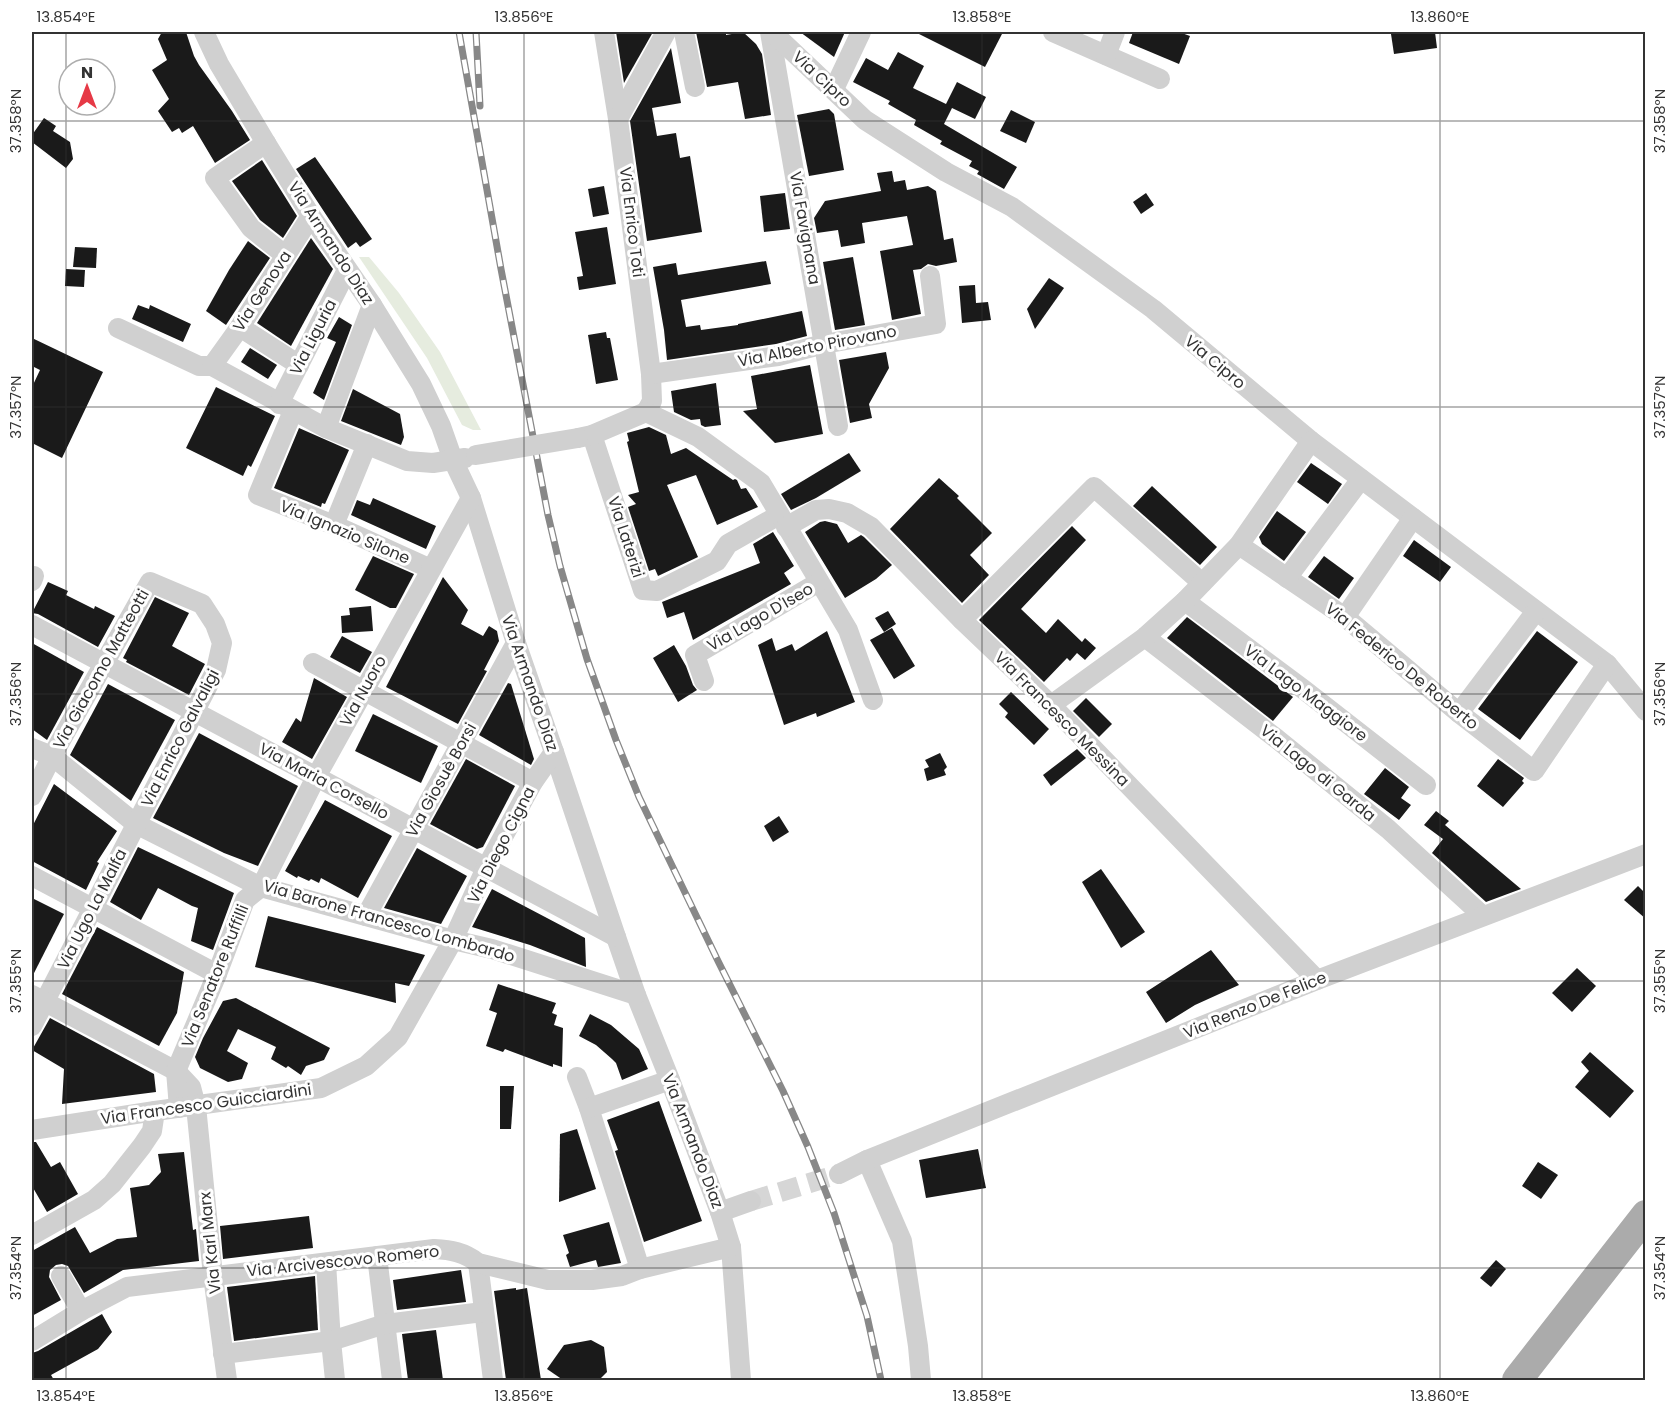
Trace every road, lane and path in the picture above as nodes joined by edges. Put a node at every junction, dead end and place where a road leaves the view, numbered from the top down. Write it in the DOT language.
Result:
graph roads {
  1 [pos="204,32"];
  2 [pos="604,32"];
  3 [pos="666,32"];
  4 [pos="684,32"];
  5 [pos="771,32"];
  6 [pos="861,32"];
  7 [pos="1053,32"];
  8 [pos="1114,32"];
  9 [pos="1106,55"];
  10 [pos="1160,79"];
  11 [pos="695,87"];
  12 [pos="834,89"];
  13 [pos="618,119"];
  14 [pos="266,143"];
  15 [pos="311,216"];
  16 [pos="285,255"];
  17 [pos="347,270"];
  18 [pos="930,276"];
  19 [pos="372,305"];
  20 [pos="240,327"];
  21 [pos="118,328"];
  22 [pos="824,344"];
  23 [pos="299,365"];
  24 [pos="212,366"];
  25 [pos="651,374"];
  26 [pos="286,407"];
  27 [pos="646,412"];
  28 [pos="838,426"];
  29 [pos="326,428"];
  30 [pos="585,437"];
  31 [pos="1311,441"];
  32 [pos="367,444"];
  33 [pos="453,460"];
  34 [pos="1360,479"];
  35 [pos="258,495"];
  36 [pos="471,498"];
  37 [pos="1413,518"];
  38 [pos="782,521"];
  39 [pos="334,525"];
  40 [pos="1239,544"];
  41 [pos="431,569"];
  42 [pos="1287,578"];
  43 [pos="150,582"];
  44 [pos="819,582"];
  45 [pos="1202,583"];
  46 [pos="1185,601"];
  47 [pos="1536,611"];
  48 [pos="1345,617"];
  49 [pos="962,620"];
  50 [pos="32,625"];
  51 [pos="1145,638"];
  52 [pos="516,644"];
  53 [pos="313,663"];
  54 [pos="104,664"];
  55 [pos="1607,664"];
  56 [pos="704,681"];
  57 [pos="364,690"];
  58 [pos="873,700"];
  59 [pos="1051,705"];
  60 [pos="1646,711"];
  61 [pos="194,712"];
  62 [pos="1459,713"];
  63 [pos="461,743"];
  64 [pos="32,748"];
  65 [pos="554,752"];
  66 [pos="52,756"];
  67 [pos="316,777"];
  68 [pos="533,782"];
  69 [pos="1426,785"];
  70 [pos="32,796"];
  71 [pos="136,824"];
  72 [pos="414,829"];
  73 [pos="1646,854"];
  74 [pos="486,868"];
  75 [pos="32,876"];
  76 [pos="261,887"];
  77 [pos="92,908"];
  78 [pos="366,916"];
  79 [pos="1484,916"];
  80 [pos="616,937"];
  81 [pos="453,940"];
  82 [pos="218,974"];
  83 [pos="1317,980"];
  84 [pos="636,995"];
  85 [pos="38,998"];
  86 [pos="32,1026"];
  87 [pos="176,1071"];
  88 [pos="577,1077"];
  89 [pos="670,1080"];
  90 [pos="188,1107"];
  91 [pos="589,1107"];
  92 [pos="155,1111"];
  93 [pos="32,1130"];
  94 [pos="867,1160"];
  95 [pos="839,1174"];
  96 [pos="751,1201"];
  97 [pos="720,1212"];
  98 [pos="1646,1215"];
  99 [pos="33,1230"];
  100 [pos="731,1247"];
  101 [pos="378,1256"];
  102 [pos="326,1263"];
  103 [pos="477,1263"];
  104 [pos="640,1269"];
  105 [pos="61,1276"];
  106 [pos="213,1276"];
  107 [pos="81,1311"];
  108 [pos="483,1312"];
  109 [pos="385,1324"];
  110 [pos="32,1341"];
  111 [pos="331,1341"];
  112 [pos="223,1354"];
  113 [pos="227,1380"];
  114 [pos="335,1380"];
  115 [pos="392,1380"];
  116 [pos="493,1380"];
  117 [pos="741,1380"];
  118 [pos="921,1380"];
  119 [pos="1517,1380"];
  1 -- 14 [label="street, Via Armando Diaz"];
  2 -- 13 [label="street, Via Enrico Toti"];
  3 -- 13 [label="street"];
  4 -- 11 [label="street"];
  5 -- 12 [label="street, Via Cipro"];
  5 -- 22 [label="street, Via Favignana"];
  6 -- 12 [label="street"];
  7 -- 9 [label="street"];
  8 -- 9 [label="street"];
  9 -- 10 [label="street"];
  12 -- 31 [label="street, Via Cipro"];
  13 -- 25 [label="street, Via Enrico Toti"];
  14 -- 15 [label="street, Via Armando Diaz"];
  14 -- 16 [label="street"];
  15 -- 16 [label="street, Via Genova"];
  15 -- 17 [label="street, Via Armando Diaz"];
  16 -- 20 [label="street, Via Genova"];
  17 -- 19 [label="street, Via Armando Diaz"];
  17 -- 23 [label="street, Via Liguria"];
  18 -- 22 [label="street, Via Alberto Pirovano"];
  19 -- 29 [label="street"];
  19 -- 33 [label="street, Via Armando Diaz"];
  20 -- 23 [label="street"];
  20 -- 24 [label="street, Via Genova"];
  21 -- 24 [label="street"];
  22 -- 25 [label="street, Via Alberto Pirovano"];
  22 -- 28 [label="street, Via Favignana"];
  23 -- 26 [label="street, Via Liguria"];
  24 -- 26 [label="street"];
  25 -- 27 [label="street, Via Enrico Toti"];
  26 -- 29 [label="street"];
  26 -- 35 [label="street, Via Liguria"];
  27 -- 30 [label="street"];
  27 -- 38 [label="street"];
  29 -- 32 [label="street"];
  30 -- 33 [label="street, bridge"];
  30 -- 38 [label="street, Via Laterizi"];
  31 -- 34 [label="street, Via Cipro"];
  31 -- 40 [label="street"];
  32 -- 33 [label="street"];
  32 -- 39 [label="street"];
  33 -- 36 [label="street, Via Armando Diaz"];
  34 -- 37 [label="street, Via Cipro"];
  34 -- 42 [label="street"];
  35 -- 39 [label="street, Via Ignazio Silone"];
  36 -- 41 [label="street, Via Nuoro"];
  36 -- 52 [label="street, Via Armando Diaz"];
  37 -- 47 [label="street, Via Cipro"];
  37 -- 48 [label="street"];
  38 -- 44 [label="street"];
  38 -- 49 [label="street, Via Francesco Messina"];
  39 -- 41 [label="street, Via Ignazio Silone"];
  40 -- 42 [label="street, Via Federico De Roberto"];
  40 -- 45 [label="street"];
  41 -- 57 [label="street, Via Nuoro"];
  42 -- 48 [label="street, Via Federico De Roberto"];
  43 -- 54 [label="street, Via Giacomo Matteotti"];
  43 -- 61 [label="street, Via Enrico Galvaligi"];
  44 -- 56 [label="street, Via Lago D'Iseo"];
  44 -- 58 [label="street"];
  45 -- 46 [label="street"];
  45 -- 49 [label="street"];
  46 -- 51 [label="street"];
  46 -- 69 [label="street, Via Lago Maggiore"];
  47 -- 55 [label="street, Via Cipro"];
  47 -- 62 [label="street"];
  48 -- 62 [label="street, Via Federico De Roberto"];
  49 -- 59 [label="street, Via Francesco Messina"];
  50 -- 54 [label="street, Via Maria Corsello"];
  51 -- 59 [label="street"];
  51 -- 79 [label="street, Via Lago di Garda"];
  52 -- 63 [label="street, Via Giosuè Borsi"];
  52 -- 65 [label="street, Via Armando Diaz"];
  53 -- 57 [label="street"];
  54 -- 61 [label="street, Via Maria Corsello"];
  54 -- 66 [label="street, Via Giacomo Matteotti"];
  55 -- 60 [label="street, Via Cipro"];
  55 -- 62 [label="street, Via Federico De Roberto"];
  57 -- 63 [label="street"];
  57 -- 67 [label="street, Via Nuoro"];
  59 -- 83 [label="street, Via Francesco Messina"];
  61 -- 67 [label="street, Via Maria Corsello"];
  61 -- 71 [label="street, Via Enrico Galvaligi"];
  63 -- 68 [label="street"];
  63 -- 72 [label="street, Via Giosuè Borsi"];
  64 -- 66 [label="street, Via Barone Francesco Lombardo"];
  65 -- 68 [label="street, Via Diego Cigna"];
  65 -- 80 [label="street, Via Armando Diaz"];
  66 -- 70 [label="street, Via Giacomo Matteotti"];
  66 -- 71 [label="street, Via Barone Francesco Lombardo"];
  67 -- 72 [label="street, Via Maria Corsello"];
  67 -- 76 [label="street, Via Nuoro"];
  68 -- 74 [label="street, Via Diego Cigna"];
  71 -- 76 [label="street, Via Barone Francesco Lombardo"];
  71 -- 77 [label="street, Via Ugo La Malfa"];
  72 -- 74 [label="street, Via Maria Corsello"];
  72 -- 78 [label="street, Via Giosuè Borsi"];
  73 -- 79 [label="street, Via Renzo De Felice"];
  74 -- 80 [label="street, Via Maria Corsello"];
  74 -- 81 [label="street, Via Diego Cigna"];
  75 -- 77 [label="street"];
  76 -- 78 [label="street, Via Barone Francesco Lombardo"];
  76 -- 82 [label="street, Via Senatore Ruffilli"];
  77 -- 82 [label="street"];
  77 -- 85 [label="street, Via Ugo La Malfa"];
  78 -- 81 [label="street, Via Barone Francesco Lombardo"];
  79 -- 83 [label="street, Via Renzo De Felice"];
  80 -- 84 [label="street, Via Armando Diaz"];
  81 -- 84 [label="street, Via Barone Francesco Lombardo"];
  81 -- 90 [label="street, Via Francesco Guicciardini"];
  82 -- 87 [label="street, Via Senatore Ruffilli"];
  83 -- 94 [label="street, Via Renzo De Felice"];
  84 -- 89 [label="street, Via Armando Diaz"];
  85 -- 86 [label="street, Via Ugo La Malfa"];
  85 -- 87 [label="street"];
  87 -- 90 [label="street, Via Karl Marx"];
  88 -- 91 [label="street"];
  89 -- 91 [label="street"];
  89 -- 97 [label="street, Via Armando Diaz"];
  90 -- 92 [label="street, Via Francesco Guicciardini"];
  90 -- 106 [label="street, Via Karl Marx"];
  91 -- 104 [label="street"];
  92 -- 93 [label="street, Via Francesco Guicciardini"];
  92 -- 99 [label="street"];
  94 -- 95 [label="street, Via Renzo De Felice"];
  94 -- 118 [label="street"];
  96 -- 97 [label="street"];
  97 -- 100 [label="street, Via Armando Diaz"];
  98 -- 119 [label="main road"];
  100 -- 104 [label="street, Via Arcivescovo Romero"];
  100 -- 117 [label="street, Via Armando Diaz"];
  101 -- 102 [label="street, Via Arcivescovo Romero"];
  101 -- 103 [label="street, Via Arcivescovo Romero"];
  101 -- 109 [label="street"];
  102 -- 106 [label="street, Via Arcivescovo Romero"];
  102 -- 111 [label="street"];
  103 -- 104 [label="street, Via Arcivescovo Romero"];
  103 -- 108 [label="street"];
  105 -- 107 [label="street"];
  106 -- 107 [label="street, Via Arcivescovo Romero"];
  106 -- 112 [label="street, Via Karl Marx"];
  107 -- 110 [label="street, Via Arcivescovo Romero"];
  108 -- 109 [label="street"];
  108 -- 116 [label="street"];
  109 -- 111 [label="street"];
  109 -- 115 [label="street"];
  111 -- 112 [label="street"];
  111 -- 114 [label="street"];
  112 -- 113 [label="street, Via Karl Marx"];
}
